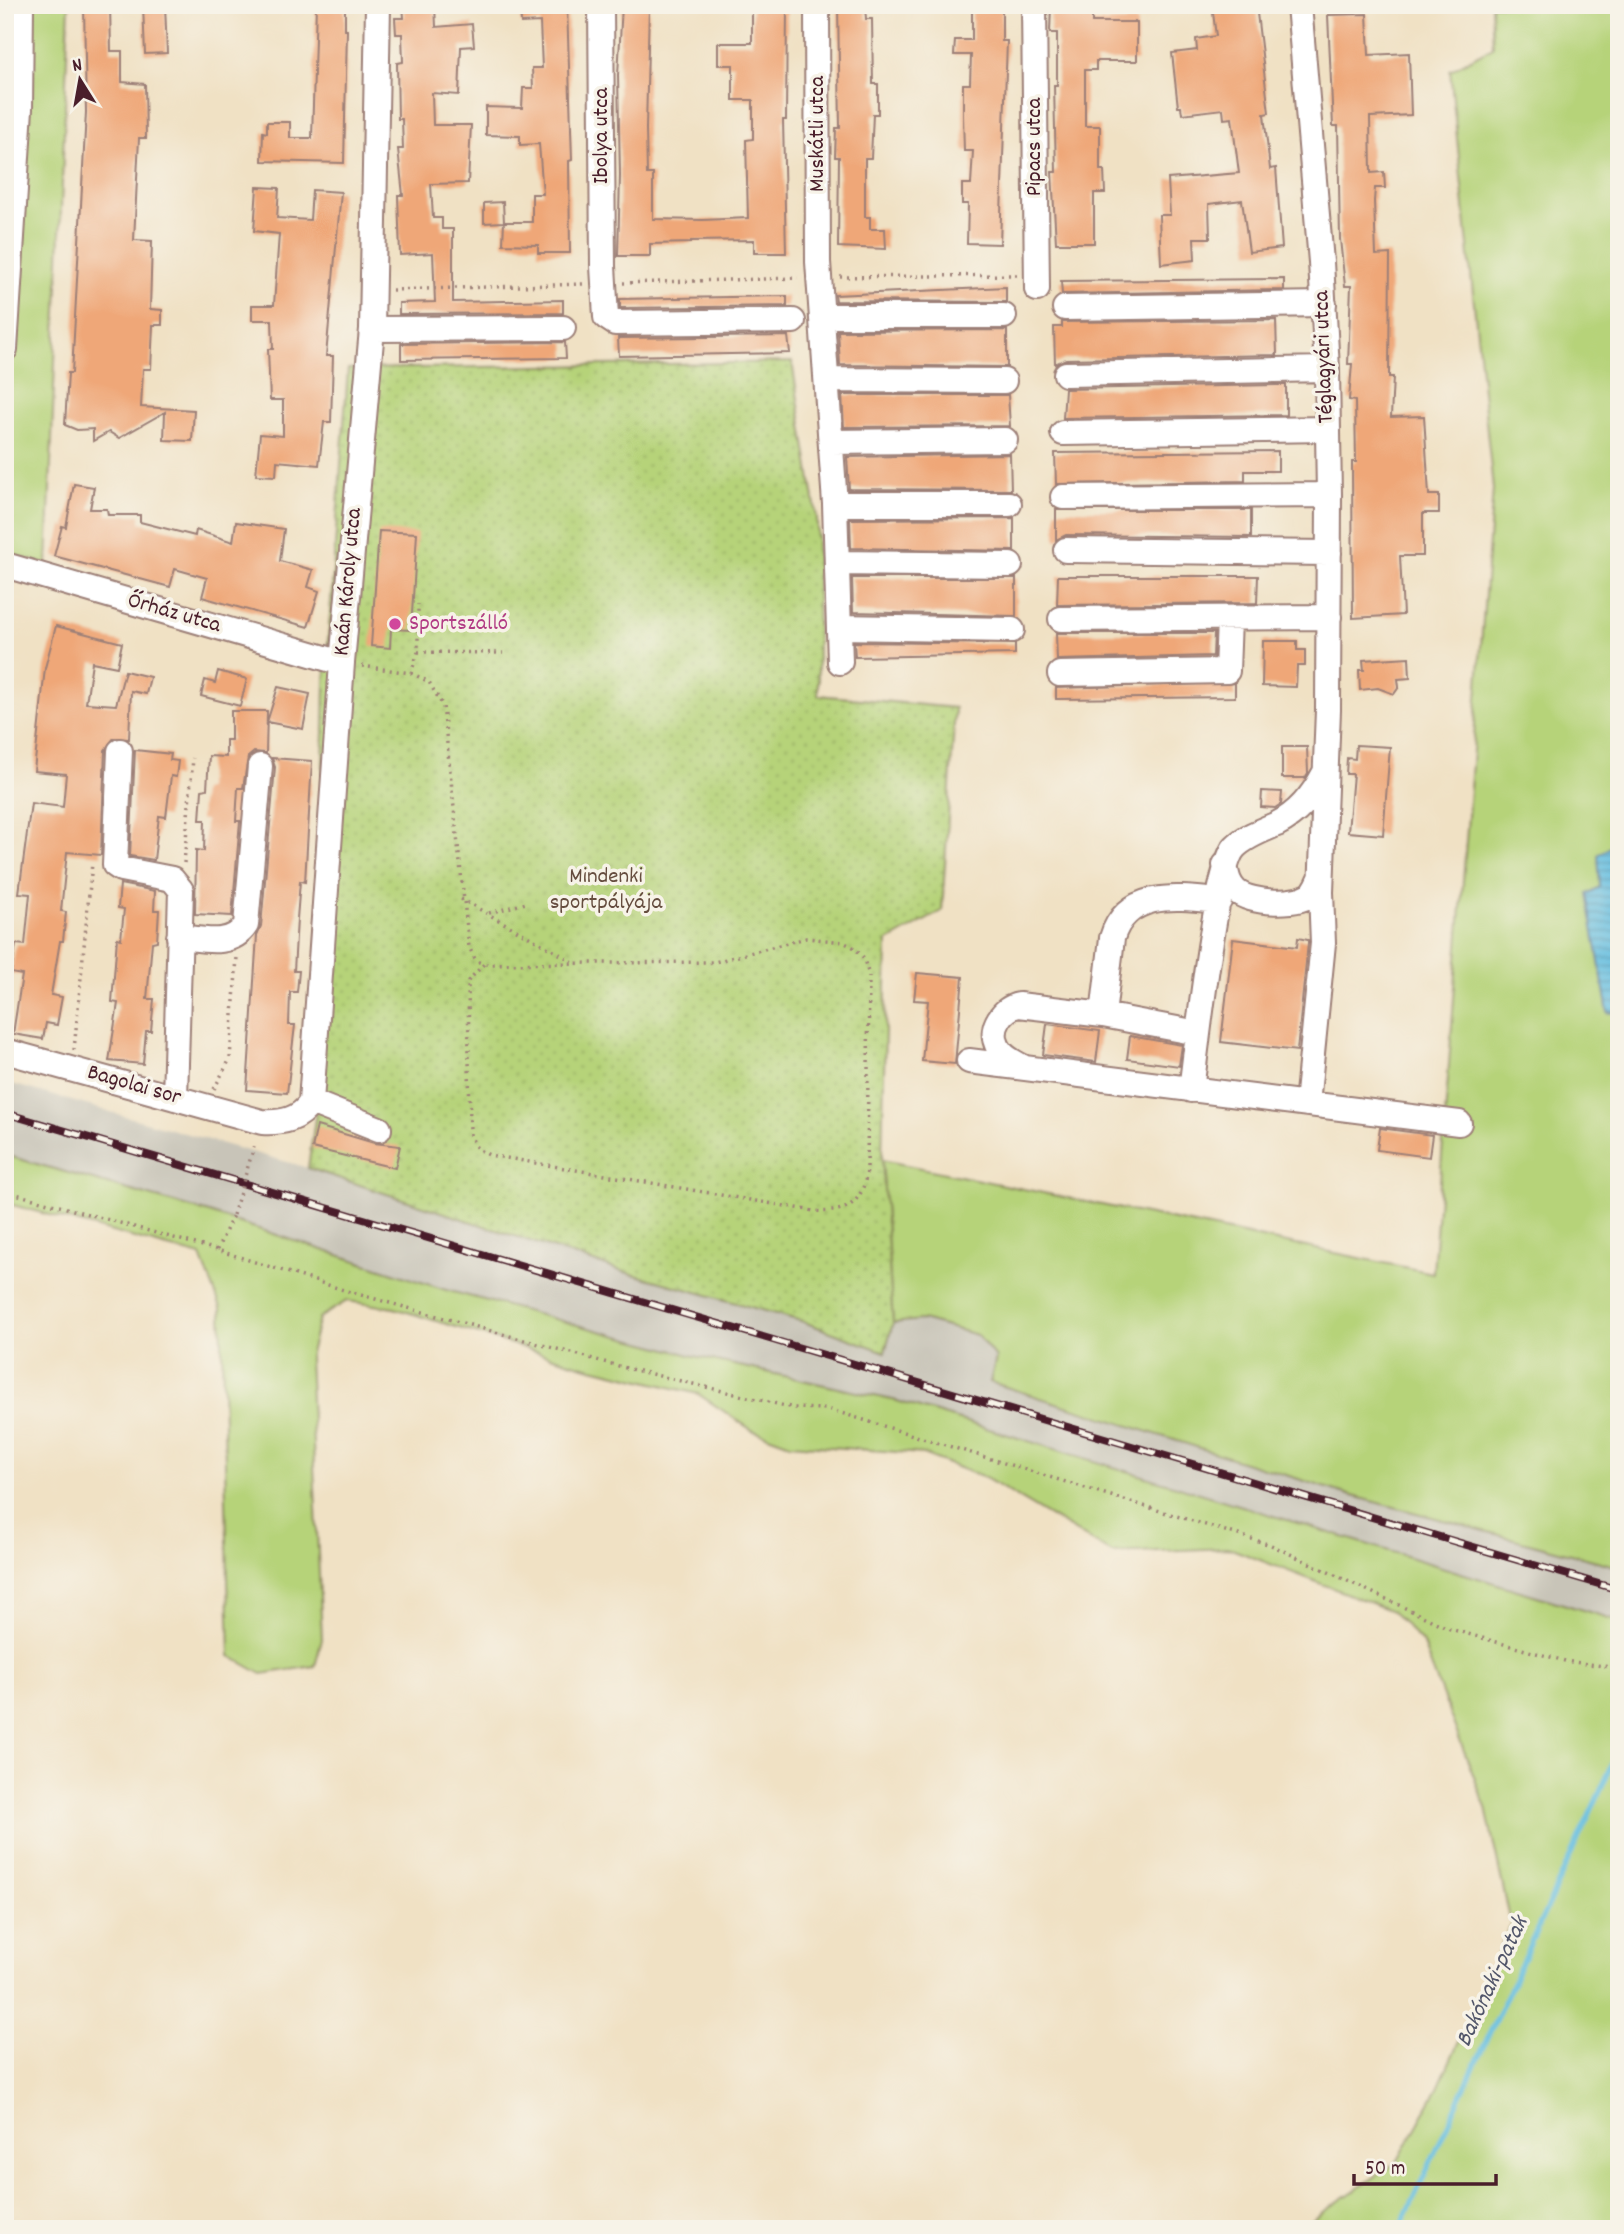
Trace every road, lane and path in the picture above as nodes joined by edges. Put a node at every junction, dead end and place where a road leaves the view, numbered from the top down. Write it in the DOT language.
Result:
graph roads {
  1 [pos="21,5"];
  2 [pos="378,5"];
  3 [pos="601,5"];
  4 [pos="817,5"];
  5 [pos="1034,5"];
  6 [pos="1299,5"];
  7 [pos="13,110"];
  8 [pos="819,270"];
  9 [pos="1037,282"];
  10 [pos="1324,304"];
  11 [pos="1065,308"];
  12 [pos="823,316"];
  13 [pos="1004,316"];
  14 [pos="793,321"];
  15 [pos="563,328"];
  16 [pos="372,329"];
  17 [pos="5,349"];
  18 [pos="1327,369"];
  19 [pos="1066,374"];
  20 [pos="827,380"];
  21 [pos="1004,381"];
  22 [pos="1328,429"];
  23 [pos="1063,433"];
  24 [pos="1005,440"];
  25 [pos="831,442"];
  26 [pos="1329,495"];
  27 [pos="1063,497"];
  28 [pos="835,504"];
  29 [pos="1009,504"];
  30 [pos="1066,550"];
  31 [pos="1329,553"];
  32 [pos="838,563"];
  33 [pos="5,565"];
  34 [pos="1010,565"];
  35 [pos="418,604"];
  36 [pos="1329,617"];
  37 [pos="1061,619"];
  38 [pos="1228,619"];
  39 [pos="840,627"];
  40 [pos="1012,630"];
  41 [pos="418,652"];
  42 [pos="503,653"];
  43 [pos="840,662"];
  44 [pos="342,663"];
  45 [pos="411,673"];
  46 [pos="1060,674"];
  47 [pos="120,751"];
  48 [pos="193,758"];
  49 [pos="260,766"];
  50 [pos="1326,770"];
  51 [pos="92,863"];
  52 [pos="1225,865"];
  53 [pos="1321,878"];
  54 [pos="181,890"];
  55 [pos="1251,898"];
  56 [pos="461,899"];
  57 [pos="1290,901"];
  58 [pos="526,903"];
  59 [pos="1218,905"];
  60 [pos="489,913"];
  61 [pos="1322,920"];
  62 [pos="179,937"];
  63 [pos="232,939"];
  64 [pos="575,962"];
  65 [pos="484,964"];
  66 [pos="1103,1015"];
  67 [pos="1198,1033"];
  68 [pos="5,1051"];
  69 [pos="969,1061"];
  70 [pos="72,1069"];
  71 [pos="1027,1069"];
  72 [pos="1191,1090"];
  73 [pos="208,1097"];
  74 [pos="175,1098"];
  75 [pos="311,1102"];
  76 [pos="1307,1104"];
  77 [pos="1459,1123"];
  78 [pos="379,1129"];
  79 [pos="254,1147"];
  80 [pos="5,1191"];
  81 [pos="217,1250"];
  82 [pos="1619,1668"];
  1 -- 7 [label="street"];
  2 -- 16 [label="street, Kaán Károly utca"];
  3 -- 14 [label="street, Ibolya utca"];
  4 -- 8 [label="street, Muskátli utca"];
  5 -- 9 [label="street, Pipacs utca"];
  6 -- 10 [label="street, Téglagyári utca"];
  7 -- 17 [label="street"];
  8 -- 9 [label="path"];
  8 -- 12 [label="street, Muskátli utca"];
  10 -- 11 [label="street"];
  10 -- 18 [label="street, Téglagyári utca"];
  12 -- 13 [label="street"];
  12 -- 20 [label="street, Muskátli utca"];
  15 -- 16 [label="street"];
  16 -- 44 [label="street, Kaán Károly utca"];
  18 -- 19 [label="street"];
  18 -- 22 [label="street, Téglagyári utca"];
  20 -- 21 [label="street"];
  20 -- 25 [label="street, Muskátli utca"];
  22 -- 23 [label="street"];
  22 -- 26 [label="street, Téglagyári utca"];
  24 -- 25 [label="street"];
  25 -- 28 [label="street, Muskátli utca"];
  26 -- 27 [label="street"];
  26 -- 31 [label="street, Téglagyári utca"];
  28 -- 29 [label="street"];
  28 -- 32 [label="street, Muskátli utca"];
  30 -- 31 [label="street"];
  31 -- 36 [label="street, Téglagyári utca"];
  32 -- 34 [label="street"];
  32 -- 39 [label="street, Muskátli utca"];
  33 -- 44 [label="street, Őrház utca"];
  35 -- 41 [label="path"];
  36 -- 38 [label="street"];
  36 -- 50 [label="street, Téglagyári utca"];
  37 -- 38 [label="street"];
  38 -- 46 [label="street"];
  39 -- 40 [label="street"];
  39 -- 43 [label="street, Muskátli utca"];
  41 -- 42 [label="path"];
  41 -- 45 [label="path"];
  44 -- 45 [label="path"];
  44 -- 75 [label="street, Kaán Károly utca"];
  45 -- 56 [label="path"];
  47 -- 54 [label="street"];
  48 -- 54 [label="path"];
  49 -- 63 [label="street"];
  50 -- 52 [label="street"];
  50 -- 53 [label="street, Téglagyári utca"];
  51 -- 70 [label="path"];
  52 -- 55 [label="street"];
  52 -- 59 [label="street"];
  53 -- 57 [label="street"];
  53 -- 61 [label="street, Téglagyári utca"];
  54 -- 62 [label="street"];
  55 -- 57 [label="street"];
  55 -- 59 [label="street"];
  56 -- 60 [label="path"];
  56 -- 65 [label="path"];
  57 -- 61 [label="street"];
  58 -- 60 [label="path"];
  59 -- 66 [label="street"];
  59 -- 67 [label="street"];
  60 -- 64 [label="path"];
  61 -- 76 [label="street, Téglagyári utca"];
  62 -- 63 [label="street"];
  62 -- 74 [label="street"];
  63 -- 73 [label="path"];
  64 -- 65 [label="path"];
  64 -- 65 [label="path"];
  66 -- 67 [label="street"];
  66 -- 71 [label="street"];
  67 -- 72 [label="street"];
  68 -- 70 [label="street, Bagolai sor"];
  69 -- 71 [label="street"];
  70 -- 74 [label="street, Bagolai sor"];
  71 -- 72 [label="street"];
  72 -- 76 [label="street"];
  74 -- 75 [label="street, Bagolai sor"];
  75 -- 78 [label="street"];
  76 -- 77 [label="street"];
  79 -- 81 [label="path, bridge"];
  80 -- 81 [label="path"];
  81 -- 82 [label="path"];
}
